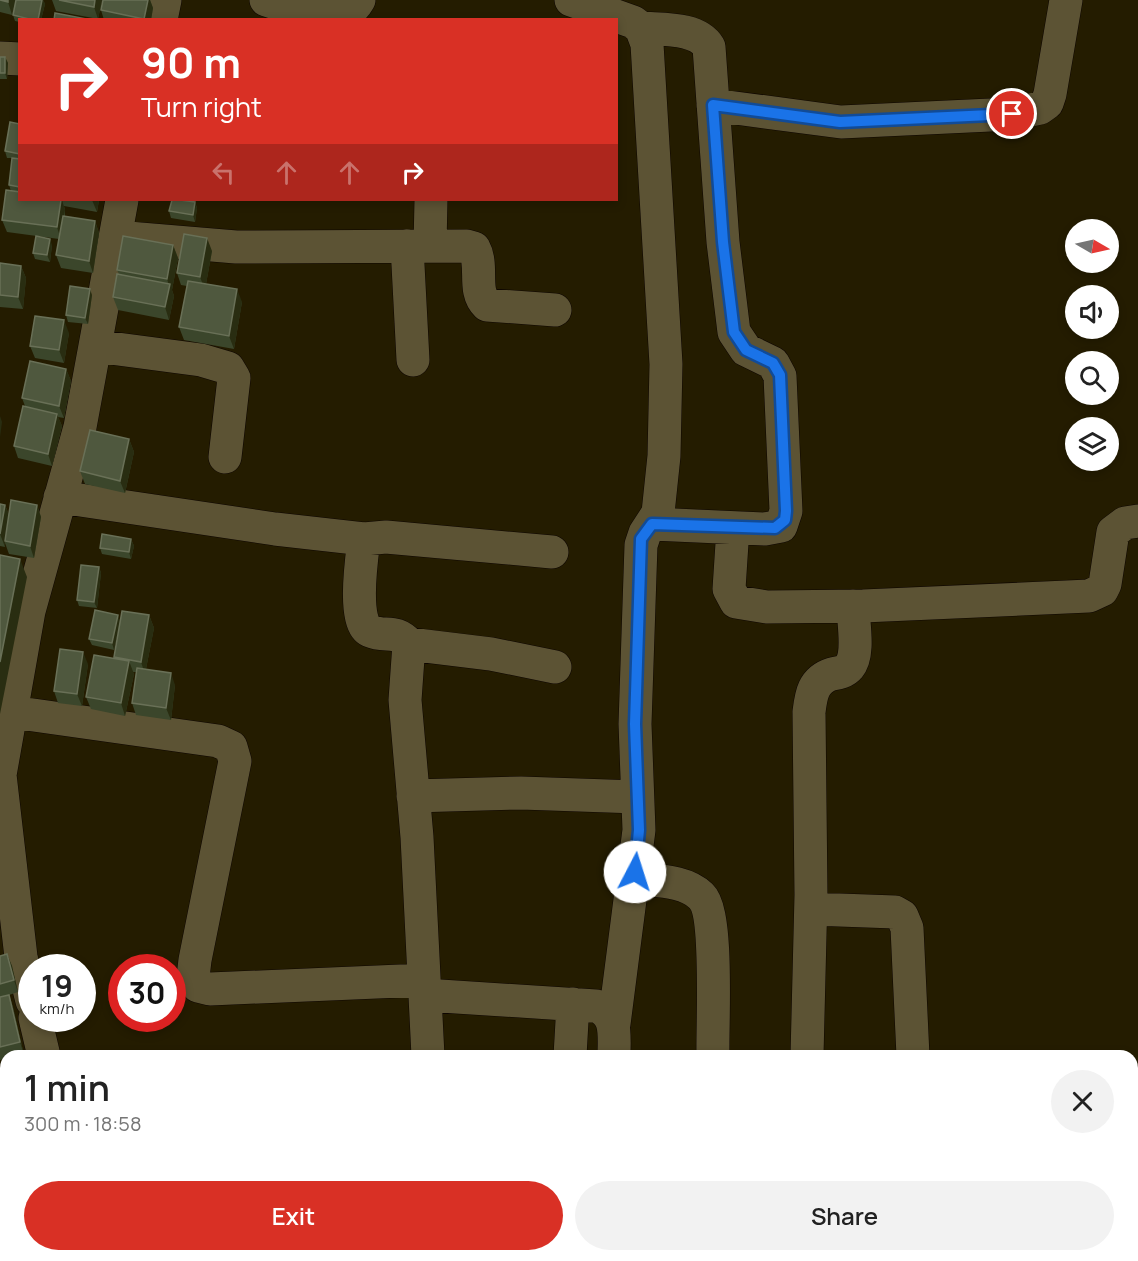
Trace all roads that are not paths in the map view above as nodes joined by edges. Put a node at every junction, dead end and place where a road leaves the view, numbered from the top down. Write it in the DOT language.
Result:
graph roads {
  1 [pos="165,0"];
  2 [pos="266,0"];
  3 [pos="571,0"];
  4 [pos="1066,0"];
  5 [pos="357,9"];
  6 [pos="161,18"];
  7 [pos="641,28"];
  8 [pos="0,58"];
  9 [pos="18,59"];
  10 [pos="713,105"];
  11 [pos="122,201"];
  12 [pos="431,201"];
  13 [pos="116,237"];
  14 [pos="418,245"];
  15 [pos="555,310"];
  16 [pos="95,346"];
  17 [pos="413,360"];
  18 [pos="225,457"];
  19 [pos="60,497"];
  20 [pos="1138,521"];
  21 [pos="652,524"];
  22 [pos="733,528"];
  23 [pos="364,539"];
  24 [pos="552,552"];
  25 [pos="853,606"];
  26 [pos="409,644"];
  27 [pos="555,667"];
  28 [pos="12,711"];
  29 [pos="0,775"];
  30 [pos="413,796"];
  31 [pos="637,797"];
  32 [pos="635,878"];
  33 [pos="811,909"];
  34 [pos="21,954"];
  35 [pos="425,987"];
  36 [pos="573,1004"];
  37 [pos="614,1024"];
  38 [pos="38,1032"];
  39 [pos="43,1050"];
  40 [pos="428,1050"];
  41 [pos="570,1050"];
  42 [pos="614,1050"];
  43 [pos="713,1050"];
  44 [pos="807,1050"];
  45 [pos="912,1050"];
  1 -- 6 [label="street"];
  2 -- 5 [label="street"];
  3 -- 7 [label="street"];
  4 -- 10 [label="street"];
  7 -- 10 [label="street"];
  7 -- 21 [label="street"];
  8 -- 9 [label="street"];
  10 -- 22 [label="street"];
  11 -- 13 [label="street"];
  12 -- 14 [label="street"];
  13 -- 14 [label="street"];
  13 -- 16 [label="street"];
  14 -- 15 [label="street"];
  14 -- 17 [label="street"];
  16 -- 18 [label="street"];
  16 -- 19 [label="street"];
  19 -- 23 [label="street"];
  19 -- 28 [label="street"];
  20 -- 25 [label="street"];
  21 -- 22 [label="street"];
  21 -- 31 [label="street"];
  22 -- 25 [label="street"];
  23 -- 24 [label="street"];
  23 -- 26 [label="street"];
  25 -- 33 [label="street"];
  26 -- 27 [label="street"];
  26 -- 30 [label="street"];
  28 -- 29 [label="street"];
  28 -- 35 [label="street"];
  29 -- 34 [label="street"];
  30 -- 31 [label="street"];
  30 -- 35 [label="street"];
  31 -- 32 [label="street"];
  32 -- 37 [label="street"];
  32 -- 43 [label="street"];
  33 -- 44 [label="street"];
  33 -- 45 [label="street"];
  35 -- 36 [label="street"];
  35 -- 40 [label="street"];
  36 -- 37 [label="street"];
  36 -- 41 [label="street"];
  37 -- 42 [label="street"];
  38 -- 39 [label="street"];
}
